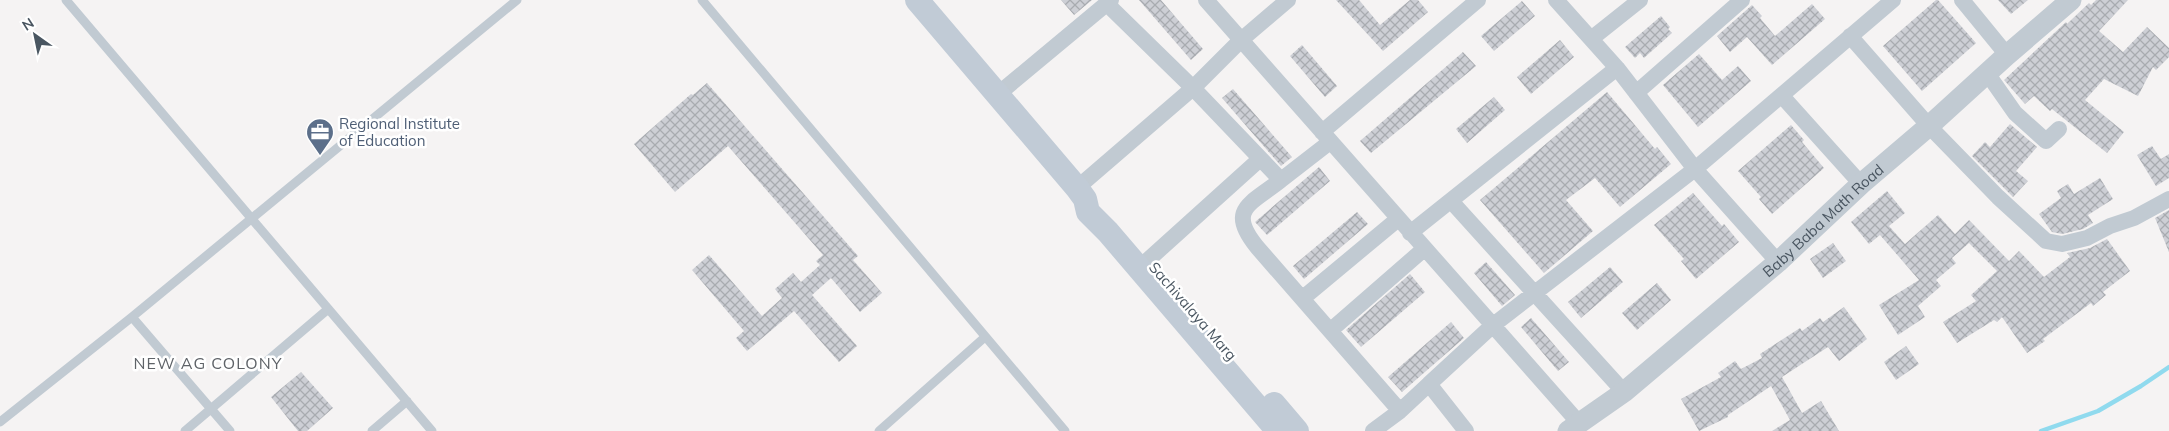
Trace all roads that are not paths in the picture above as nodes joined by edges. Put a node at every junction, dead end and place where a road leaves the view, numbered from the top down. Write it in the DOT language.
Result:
graph roads {
  1 [pos="66,0"];
  2 [pos="517,0"];
  3 [pos="702,0"];
  4 [pos="917,0"];
  5 [pos="1206,0"];
  6 [pos="1288,0"];
  7 [pos="1478,0"];
  8 [pos="1556,0"];
  9 [pos="1640,0"];
  10 [pos="1742,0"];
  11 [pos="1892,0"];
  12 [pos="1962,0"];
  13 [pos="2071,0"];
  14 [pos="1109,2"];
  15 [pos="1850,36"];
  16 [pos="1591,39"];
  17 [pos="1241,40"];
  18 [pos="2007,55"];
  19 [pos="1618,68"];
  20 [pos="1987,73"];
  21 [pos="1193,88"];
  22 [pos="1636,92"];
  23 [pos="997,94"];
  24 [pos="1782,96"];
  25 [pos="1929,126"];
  26 [pos="2059,128"];
  27 [pos="1326,137"];
  28 [pos="1260,159"];
  29 [pos="1695,169"];
  30 [pos="1281,180"];
  31 [pos="1861,184"];
  32 [pos="1081,194"];
  33 [pos="2169,199"];
  34 [pos="1451,200"];
  35 [pos="252,218"];
  36 [pos="1398,219"];
  37 [pos="1410,233"];
  38 [pos="1424,249"];
  39 [pos="1148,260"];
  40 [pos="1778,262"];
  41 [pos="1536,292"];
  42 [pos="1303,298"];
  43 [pos="327,310"];
  44 [pos="132,317"];
  45 [pos="1492,326"];
  46 [pos="1331,330"];
  47 [pos="985,336"];
  48 [pos="1429,384"];
  49 [pos="1624,392"];
  50 [pos="406,401"];
  51 [pos="211,409"];
  52 [pos="1400,411"];
  53 [pos="0,422"];
  54 [pos="1574,427"];
  55 [pos="185,431"];
  56 [pos="230,431"];
  57 [pos="372,431"];
  58 [pos="432,431"];
  59 [pos="879,431"];
  60 [pos="1065,431"];
  61 [pos="1278,431"];
  62 [pos="1297,431"];
  63 [pos="1373,431"];
  64 [pos="1466,431"];
  1 -- 35 [label="lane"];
  2 -- 35 [label="lane"];
  3 -- 47 [label="lane"];
  4 -- 23 [label="main road, Sachivalaya Marg"];
  5 -- 17 [label="street"];
  6 -- 17 [label="street"];
  7 -- 27 [label="street"];
  8 -- 16 [label="street"];
  9 -- 16 [label="street"];
  10 -- 22 [label="street"];
  11 -- 15 [label="street"];
  12 -- 18 [label="street"];
  13 -- 18 [label="street, Baby Baba Math Road"];
  14 -- 21 [label="street"];
  14 -- 23 [label="street"];
  15 -- 24 [label="street"];
  15 -- 25 [label="street"];
  16 -- 19 [label="street"];
  17 -- 21 [label="street"];
  17 -- 27 [label="street"];
  18 -- 20 [label="street, Baby Baba Math Road"];
  19 -- 22 [label="street"];
  19 -- 34 [label="street"];
  20 -- 25 [label="street, Baby Baba Math Road"];
  20 -- 26 [label="street"];
  21 -- 28 [label="street"];
  21 -- 32 [label="street"];
  22 -- 29 [label="street"];
  23 -- 32 [label="main road, Sachivalaya Marg"];
  24 -- 29 [label="street"];
  24 -- 31 [label="street"];
  25 -- 31 [label="street, Baby Baba Math Road"];
  25 -- 33 [label="street"];
  27 -- 30 [label="street"];
  27 -- 36 [label="street"];
  28 -- 30 [label="street"];
  28 -- 39 [label="street"];
  29 -- 40 [label="street"];
  29 -- 41 [label="street"];
  30 -- 42 [label="street"];
  31 -- 40 [label="street, Baby Baba Math Road"];
  32 -- 39 [label="main road, Sachivalaya Marg"];
  32 -- 61 [label="main road, Sachivalaya Marg"];
  34 -- 37 [label="street"];
  34 -- 41 [label="street"];
  35 -- 43 [label="lane"];
  35 -- 44 [label="lane"];
  36 -- 37 [label="street"];
  36 -- 42 [label="street"];
  37 -- 38 [label="street"];
  38 -- 45 [label="street"];
  38 -- 46 [label="street"];
  39 -- 62 [label="main road, Sachivalaya Marg"];
  40 -- 49 [label="street, Baby Baba Math Road"];
  41 -- 45 [label="street"];
  41 -- 49 [label="street"];
  42 -- 46 [label="street"];
  43 -- 50 [label="lane"];
  43 -- 51 [label="lane"];
  44 -- 51 [label="lane"];
  44 -- 53 [label="lane"];
  45 -- 48 [label="street"];
  45 -- 54 [label="street"];
  46 -- 52 [label="street"];
  47 -- 59 [label="lane"];
  47 -- 60 [label="lane"];
  48 -- 52 [label="street"];
  48 -- 64 [label="street"];
  49 -- 54 [label="street, Baby Baba Math Road"];
  50 -- 57 [label="lane"];
  50 -- 58 [label="lane"];
  51 -- 55 [label="lane"];
  51 -- 56 [label="lane"];
  52 -- 63 [label="street"];
}
